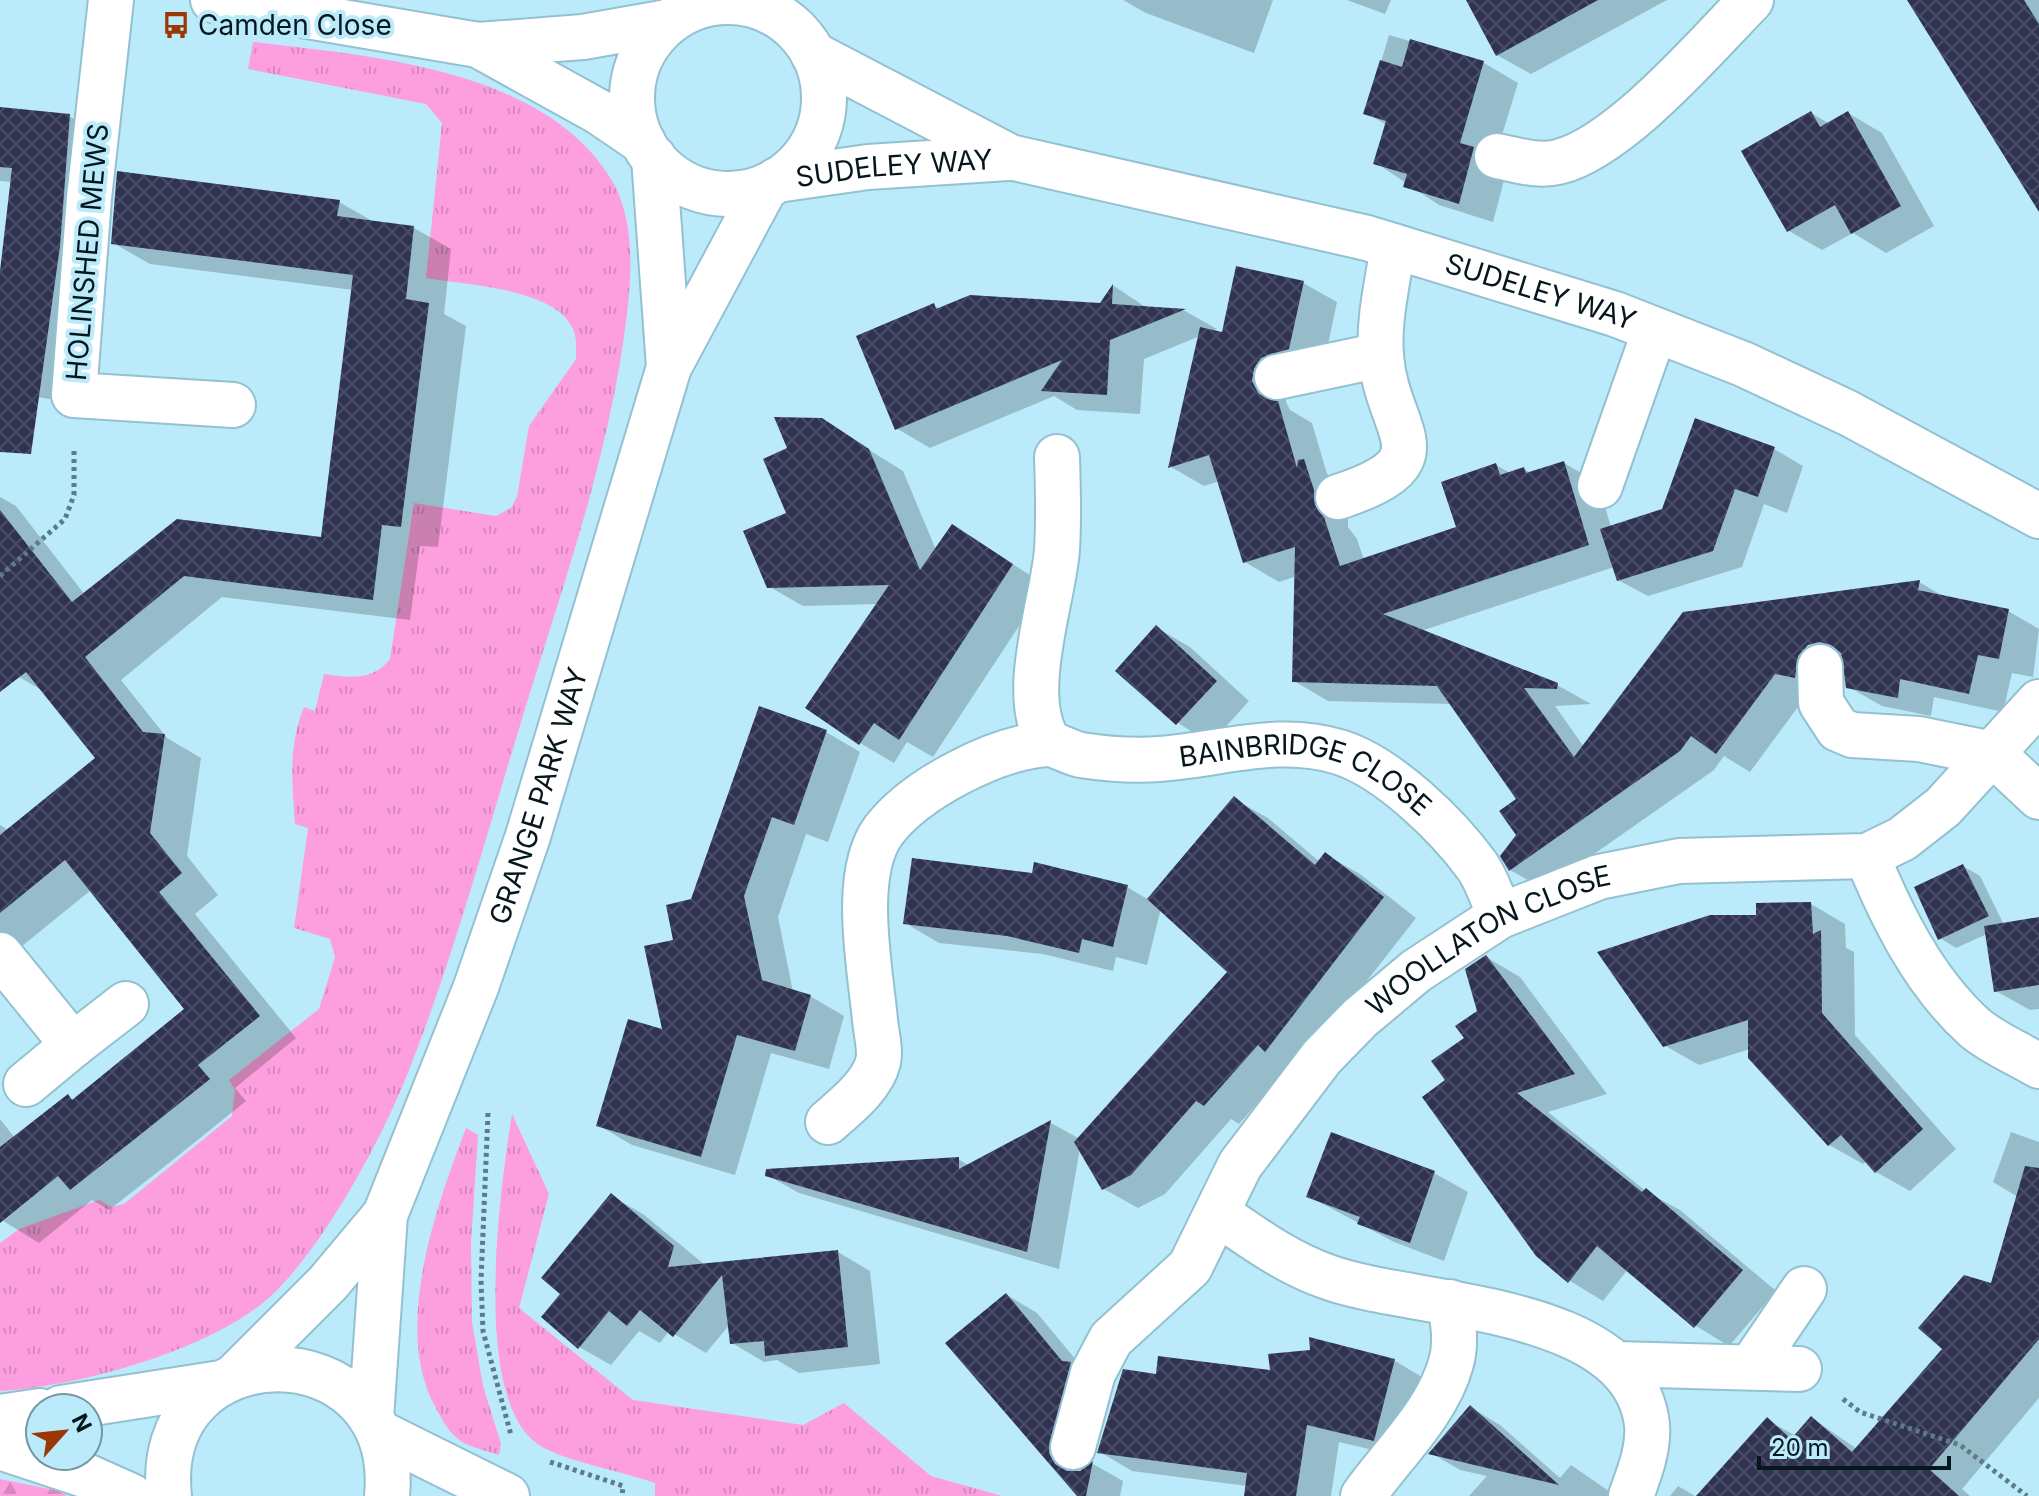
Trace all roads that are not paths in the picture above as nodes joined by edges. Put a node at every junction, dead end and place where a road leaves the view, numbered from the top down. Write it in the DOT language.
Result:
graph roads {
  1 [pos="111,0"];
  2 [pos="213,0"];
  3 [pos="798,0"];
  4 [pos="1751,0"];
  5 [pos="678,12"];
  6 [pos="478,45"];
  7 [pos="810,49"];
  8 [pos="648,150"];
  9 [pos="1497,156"];
  10 [pos="1010,157"];
  11 [pos="771,183"];
  12 [pos="1393,246"];
  13 [pos="1655,330"];
  14 [pos="1381,355"];
  15 [pos="669,367"];
  16 [pos="1277,377"];
  17 [pos="233,405"];
  18 [pos="1057,457"];
  19 [pos="1600,486"];
  20 [pos="1338,497"];
  21 [pos="2039,516"];
  22 [pos="1820,667"];
  23 [pos="2039,702"];
  24 [pos="1050,744"];
  25 [pos="1993,754"];
  26 [pos="2039,797"];
  27 [pos="1867,856"];
  28 [pos="1500,916"];
  29 [pos="0,955"];
  30 [pos="126,1004"];
  31 [pos="73,1045"];
  32 [pos="2039,1066"];
  33 [pos="26,1084"];
  34 [pos="828,1122"];
  35 [pos="1217,1213"];
  36 [pos="385,1215"];
  37 [pos="1804,1289"];
  38 [pos="1450,1302"];
  39 [pos="1616,1364"];
  40 [pos="1751,1367"];
  41 [pos="1799,1369"];
  42 [pos="228,1379"];
  43 [pos="104,1401"];
  44 [pos="24,1413"];
  45 [pos="0,1417"];
  46 [pos="375,1425"];
  47 [pos="0,1447"];
  48 [pos="1073,1447"];
  49 [pos="131,1496"];
  50 [pos="169,1496"];
  51 [pos="387,1496"];
  52 [pos="507,1496"];
  53 [pos="1363,1496"];
  54 [pos="1631,1496"];
  1 -- 17 [label="street, HOLINSHED MEWS"];
  2 -- 6 [label="street"];
  3 -- 7 [label="street"];
  4 -- 9 [label="street"];
  5 -- 6 [label="street"];
  5 -- 7 [label="street"];
  5 -- 8 [label="street"];
  6 -- 8 [label="street"];
  7 -- 10 [label="street, SUDELEY WAY"];
  7 -- 11 [label="street"];
  8 -- 11 [label="street"];
  8 -- 15 [label="street, GRANGE PARK WAY"];
  10 -- 11 [label="street, SUDELEY WAY"];
  10 -- 12 [label="street, SUDELEY WAY"];
  11 -- 15 [label="street, GRANGE PARK WAY"];
  12 -- 13 [label="street, SUDELEY WAY"];
  12 -- 14 [label="street"];
  13 -- 19 [label="street"];
  13 -- 21 [label="street, SUDELEY WAY"];
  14 -- 16 [label="street"];
  14 -- 20 [label="street"];
  15 -- 36 [label="street, GRANGE PARK WAY"];
  18 -- 24 [label="street"];
  22 -- 25 [label="street"];
  23 -- 25 [label="street, WOOLLATON CLOSE"];
  24 -- 28 [label="street, BAINBRIDGE CLOSE"];
  24 -- 34 [label="street"];
  25 -- 26 [label="street"];
  25 -- 27 [label="street, WOOLLATON CLOSE"];
  27 -- 28 [label="street, WOOLLATON CLOSE"];
  27 -- 32 [label="street"];
  28 -- 35 [label="street, WOOLLATON CLOSE"];
  29 -- 31 [label="street"];
  30 -- 31 [label="street"];
  31 -- 33 [label="street"];
  35 -- 38 [label="street"];
  35 -- 48 [label="street, WOOLLATON CLOSE"];
  36 -- 42 [label="street, GRANGE PARK WAY"];
  36 -- 46 [label="street, GRANGE PARK WAY"];
  37 -- 40 [label="street"];
  38 -- 39 [label="street"];
  38 -- 53 [label="street"];
  39 -- 40 [label="street"];
  39 -- 54 [label="street"];
  40 -- 41 [label="street"];
  42 -- 43 [label="street"];
  42 -- 46 [label="street"];
  42 -- 50 [label="street, GRANGE PARK WAY"];
  44 -- 45 [label="street"];
  46 -- 51 [label="street, GRANGE PARK WAY"];
  46 -- 52 [label="street"];
  47 -- 49 [label="street"];
}
